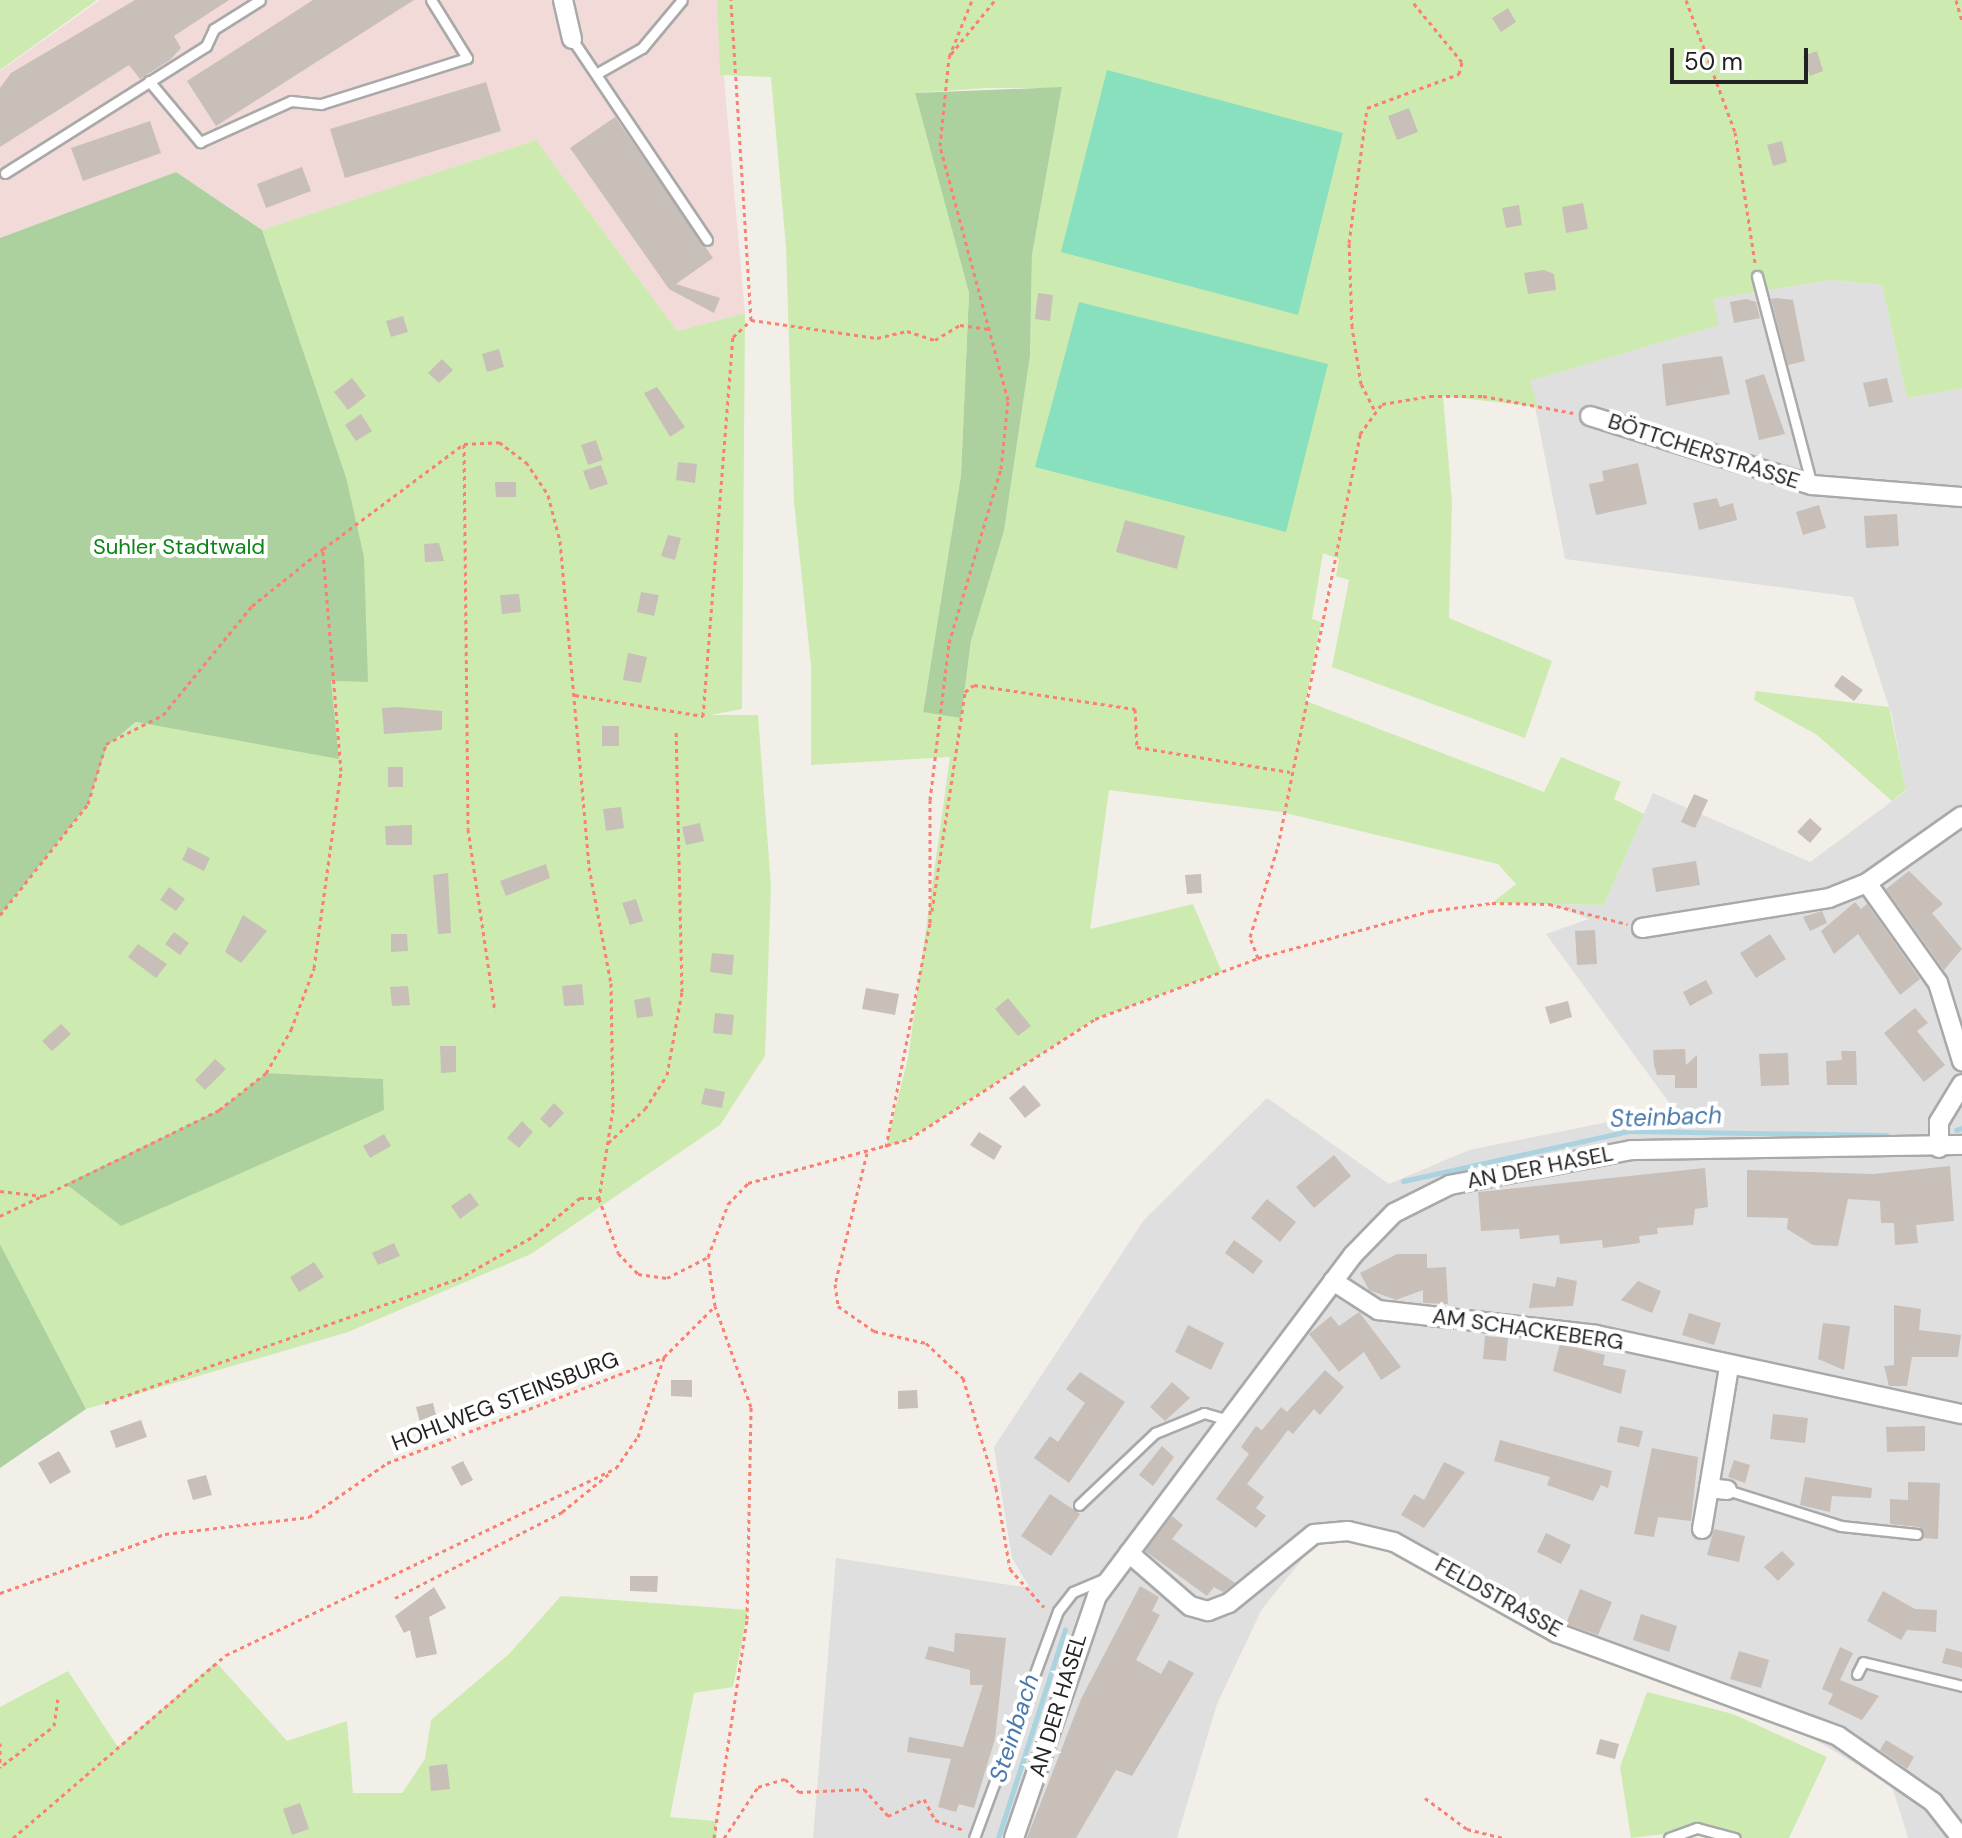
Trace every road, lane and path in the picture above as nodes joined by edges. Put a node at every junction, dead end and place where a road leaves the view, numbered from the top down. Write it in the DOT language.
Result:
graph roads {
  1 [pos="260,0"];
  2 [pos="431,0"];
  3 [pos="563,0"];
  4 [pos="682,0"];
  5 [pos="731,0"];
  6 [pos="972,0"];
  7 [pos="995,0"];
  8 [pos="1411,0"];
  9 [pos="1686,0"];
  10 [pos="1956,0"];
  11 [pos="1962,21"];
  12 [pos="572,39"];
  13 [pos="949,57"];
  14 [pos="596,74"];
  15 [pos="149,81"];
  16 [pos="5,173"];
  17 [pos="707,240"];
  18 [pos="1757,276"];
  19 [pos="751,320"];
  20 [pos="991,330"];
  21 [pos="1375,410"];
  22 [pos="1590,416"];
  23 [pos="464,444"];
  24 [pos="1812,485"];
  25 [pos="1962,497"];
  26 [pos="323,549"];
  27 [pos="575,695"];
  28 [pos="676,729"];
  29 [pos="1290,772"];
  30 [pos="1962,816"];
  31 [pos="1867,883"];
  32 [pos="0,915"];
  33 [pos="930,923"];
  34 [pos="1642,928"];
  35 [pos="1258,958"];
  36 [pos="495,1011"];
  37 [pos="1962,1061"];
  38 [pos="1962,1084"];
  39 [pos="608,1143"];
  40 [pos="1962,1145"];
  41 [pos="886,1147"];
  42 [pos="1939,1148"];
  43 [pos="867,1153"];
  44 [pos="0,1191"];
  45 [pos="43,1196"];
  46 [pos="599,1198"];
  47 [pos="0,1216"];
  48 [pos="708,1257"];
  49 [pos="1333,1281"];
  50 [pos="715,1306"];
  51 [pos="664,1357"];
  52 [pos="1729,1367"];
  53 [pos="105,1403"];
  54 [pos="1962,1414"];
  55 [pos="1229,1420"];
  56 [pos="616,1468"];
  57 [pos="1718,1489"];
  58 [pos="1079,1505"];
  59 [pos="1702,1529"];
  60 [pos="1917,1534"];
  61 [pos="1129,1553"];
  62 [pos="1110,1577"];
  63 [pos="0,1593"];
  64 [pos="395,1598"];
  65 [pos="1058,1611"];
  66 [pos="1857,1674"];
  67 [pos="1962,1686"];
  68 [pos="58,1699"];
  69 [pos="0,1743"];
  70 [pos="2,1767"];
  71 [pos="1425,1798"];
  72 [pos="974,1836"];
  73 [pos="13,1838"];
  74 [pos="714,1838"];
  75 [pos="724,1838"];
  76 [pos="1014,1838"];
  77 [pos="1503,1838"];
  78 [pos="1669,1838"];
  79 [pos="1735,1838"];
  80 [pos="1961,1838"];
  1 -- 15 [label="lane"];
  2 -- 15 [label="lane"];
  3 -- 12 [label="street"];
  4 -- 14 [label="lane"];
  5 -- 19 [label="path"];
  6 -- 13 [label="path"];
  7 -- 13 [label="path"];
  8 -- 21 [label="path"];
  9 -- 18 [label="path"];
  10 -- 11 [label="path"];
  12 -- 14 [label="lane"];
  13 -- 20 [label="path"];
  14 -- 17 [label="lane"];
  15 -- 16 [label="lane"];
  18 -- 24 [label="lane"];
  19 -- 20 [label="path"];
  19 -- 27 [label="path"];
  20 -- 33 [label="path"];
  21 -- 22 [label="path"];
  21 -- 29 [label="path"];
  22 -- 24 [label="street, BÖTTCHERSTRASSE"];
  23 -- 26 [label="path"];
  23 -- 27 [label="path"];
  23 -- 36 [label="path"];
  24 -- 25 [label="street, BÖTTCHERSTRASSE"];
  26 -- 32 [label="path"];
  26 -- 45 [label="path"];
  27 -- 39 [label="path"];
  28 -- 39 [label="path"];
  29 -- 33 [label="path"];
  29 -- 35 [label="path"];
  30 -- 31 [label="street"];
  31 -- 34 [label="street"];
  31 -- 37 [label="street"];
  33 -- 41 [label="path"];
  34 -- 35 [label="path"];
  35 -- 41 [label="path"];
  38 -- 42 [label="street"];
  39 -- 46 [label="path"];
  40 -- 42 [label="street, AN DER HASEL"];
  41 -- 43 [label="path"];
  42 -- 49 [label="street, AN DER HASEL"];
  43 -- 48 [label="path"];
  43 -- 65 [label="path"];
  44 -- 45 [label="path"];
  45 -- 47 [label="path"];
  46 -- 48 [label="path"];
  46 -- 53 [label="path"];
  48 -- 50 [label="path"];
  49 -- 52 [label="street, AM SCHACKEBERG"];
  49 -- 55 [label="street, AN DER HASEL"];
  50 -- 51 [label="path"];
  50 -- 74 [label="path"];
  51 -- 56 [label="path"];
  51 -- 63 [label="path, HOHLWEG STEINSBURG"];
  52 -- 54 [label="street, AM SCHACKEBERG"];
  52 -- 57 [label="street"];
  55 -- 58 [label="lane"];
  55 -- 61 [label="street, AN DER HASEL"];
  56 -- 64 [label="path"];
  56 -- 73 [label="path"];
  57 -- 59 [label="street"];
  57 -- 60 [label="lane"];
  61 -- 62 [label="street, AN DER HASEL"];
  61 -- 80 [label="street, FELDSTRASSE"];
  62 -- 65 [label="lane, AN DER HASEL"];
  62 -- 76 [label="street, AN DER HASEL"];
  65 -- 72 [label="lane, AN DER HASEL"];
  66 -- 67 [label="lane"];
  68 -- 70 [label="path"];
  69 -- 70 [label="path"];
  71 -- 77 [label="path"];
  72 -- 75 [label="path"];
  78 -- 79 [label="lane"];
}
